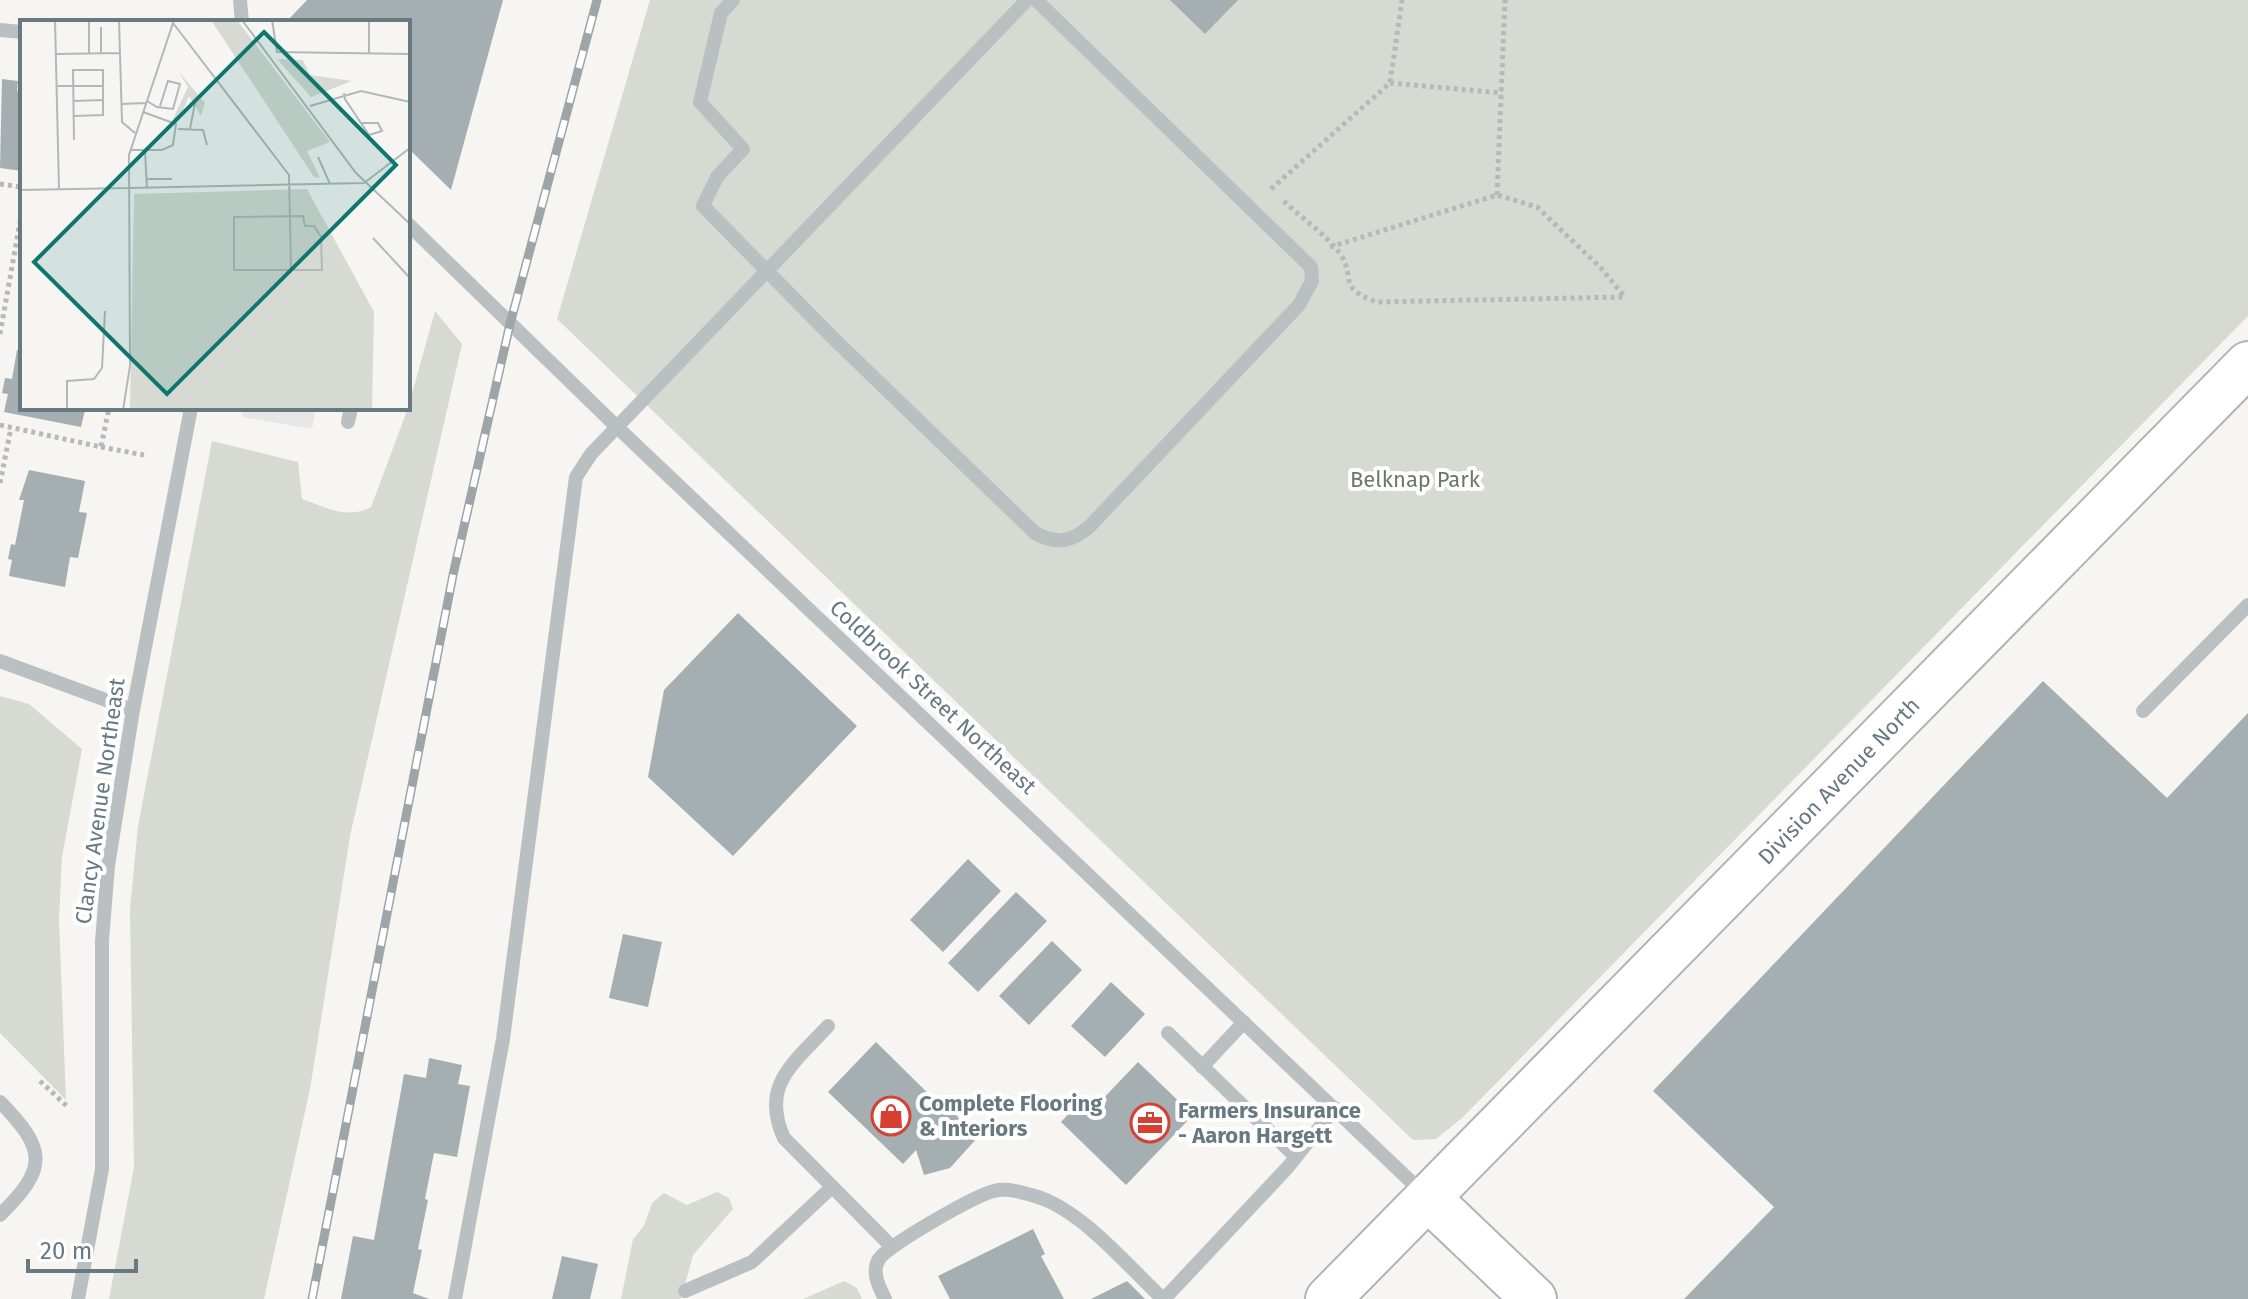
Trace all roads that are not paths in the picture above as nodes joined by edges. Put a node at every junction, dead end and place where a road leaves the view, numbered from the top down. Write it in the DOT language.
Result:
graph roads {
  1 [pos="240,0"];
  2 [pos="733,0"];
  3 [pos="1027,0"];
  4 [pos="1036,0"];
  5 [pos="242,20"];
  6 [pos="0,30"];
  7 [pos="20,32"];
  8 [pos="411,234"];
  9 [pos="768,271"];
  10 [pos="2248,364"];
  11 [pos="191,410"];
  12 [pos="617,427"];
  13 [pos="2248,605"];
  14 [pos="0,661"];
  15 [pos="133,710"];
  16 [pos="2143,711"];
  17 [pos="1244,1022"];
  18 [pos="828,1026"];
  19 [pos="1168,1033"];
  20 [pos="1202,1067"];
  21 [pos="0,1102"];
  22 [pos="1335,1108"];
  23 [pos="1295,1156"];
  24 [pos="832,1187"];
  25 [pos="1429,1199"];
  26 [pos="0,1215"];
  27 [pos="890,1245"];
  28 [pos="685,1291"];
  29 [pos="78,1299"];
  30 [pos="455,1299"];
  31 [pos="885,1299"];
  32 [pos="1163,1299"];
  33 [pos="1328,1299"];
  34 [pos="1534,1299"];
  1 -- 5 [label="street"];
  2 -- 9 [label="street"];
  3 -- 9 [label="street"];
  4 -- 9 [label="street"];
  6 -- 7 [label="street"];
  8 -- 12 [label="street, Coldbrook Street Northeast"];
  9 -- 12 [label="street"];
  10 -- 25 [label="main road, Division Avenue North"];
  11 -- 15 [label="street, Clancy Avenue Northeast"];
  12 -- 17 [label="street, Coldbrook Street Northeast"];
  12 -- 30 [label="street"];
  13 -- 16 [label="street"];
  14 -- 15 [label="street"];
  15 -- 29 [label="street, Clancy Avenue Northeast"];
  17 -- 20 [label="street"];
  17 -- 22 [label="street, Coldbrook Street Northeast"];
  18 -- 24 [label="street"];
  19 -- 20 [label="street"];
  20 -- 23 [label="street"];
  21 -- 26 [label="street"];
  22 -- 23 [label="street"];
  22 -- 25 [label="street, Coldbrook Street Northeast"];
  23 -- 32 [label="street"];
  24 -- 27 [label="street"];
  24 -- 28 [label="street"];
  25 -- 33 [label="main road, Division Avenue North"];
  25 -- 34 [label="main road"];
  27 -- 31 [label="street"];
  27 -- 32 [label="street"];
}
